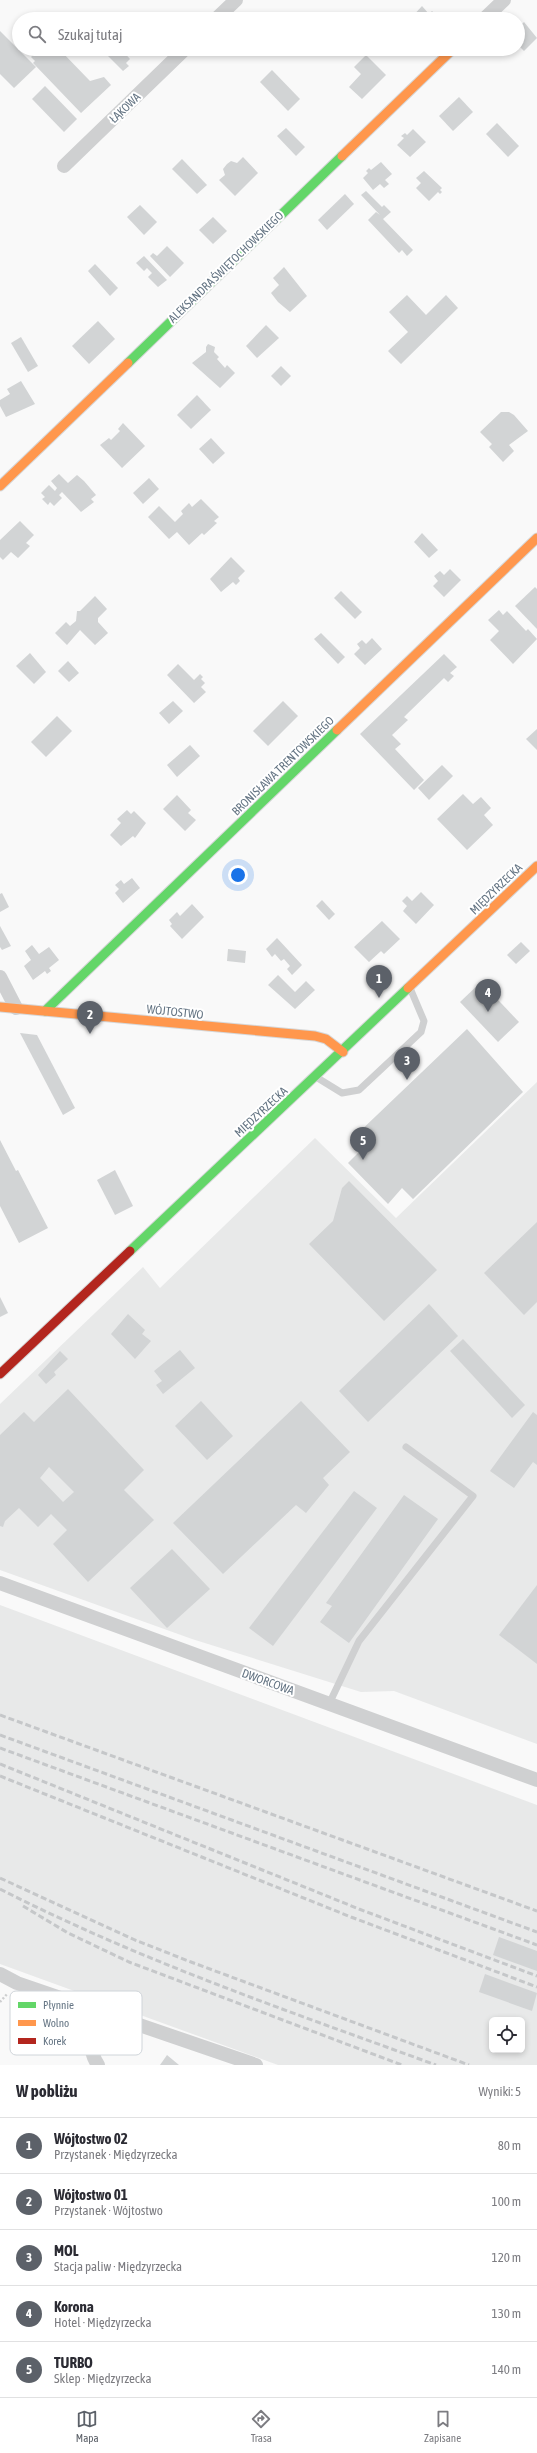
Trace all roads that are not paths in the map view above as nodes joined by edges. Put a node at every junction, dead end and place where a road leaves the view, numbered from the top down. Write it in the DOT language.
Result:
graph roads {
  1 [pos="236,0"];
  2 [pos="504,0"];
  3 [pos="223,12"];
  4 [pos="491,12"];
  5 [pos="178,56"];
  6 [pos="446,56"];
  7 [pos="64,166"];
  8 [pos="0,486"];
  9 [pos="537,538"];
  10 [pos="537,866"];
  11 [pos="0,977"];
  12 [pos="410,988"];
  13 [pos="0,1007"];
  14 [pos="16,1008"];
  15 [pos="45,1011"];
  16 [pos="342,1052"];
  17 [pos="316,1077"];
  18 [pos="0,1374"];
  19 [pos="406,1447"];
  20 [pos="0,1582"];
  21 [pos="329,1704"];
  22 [pos="537,1780"];
  23 [pos="0,1974"];
  24 [pos="41,1991"];
  25 [pos="142,2026"];
  26 [pos="94,2055"];
  27 [pos="98,2065"];
  28 [pos="256,2065"];
  1 -- 3 [label="street"];
  2 -- 4 [label="street"];
  5 -- 7 [label="street, ŁĄKOWA"];
  6 -- 8 [label="street, ALEKSANDRA ŚWIĘTOCHOWSKIEGO"];
  9 -- 15 [label="street, BRONISŁAWA TRENTOWSKIEGO"];
  10 -- 12 [label="street, MIĘDZYRZECKA"];
  11 -- 14 [label="street"];
  12 -- 16 [label="street, MIĘDZYRZECKA"];
  12 -- 17 [label="lane"];
  13 -- 14 [label="street, WÓJTOSTWO"];
  14 -- 15 [label="street, WÓJTOSTWO"];
  15 -- 16 [label="street, WÓJTOSTWO"];
  16 -- 17 [label="street, MIĘDZYRZECKA"];
  17 -- 18 [label="street, MIĘDZYRZECKA"];
  19 -- 21 [label="lane"];
  20 -- 21 [label="street, DWORCOWA"];
  21 -- 22 [label="street, DWORCOWA"];
  23 -- 24 [label="street"];
  25 -- 28 [label="street"];
  26 -- 27 [label="street"];
}
